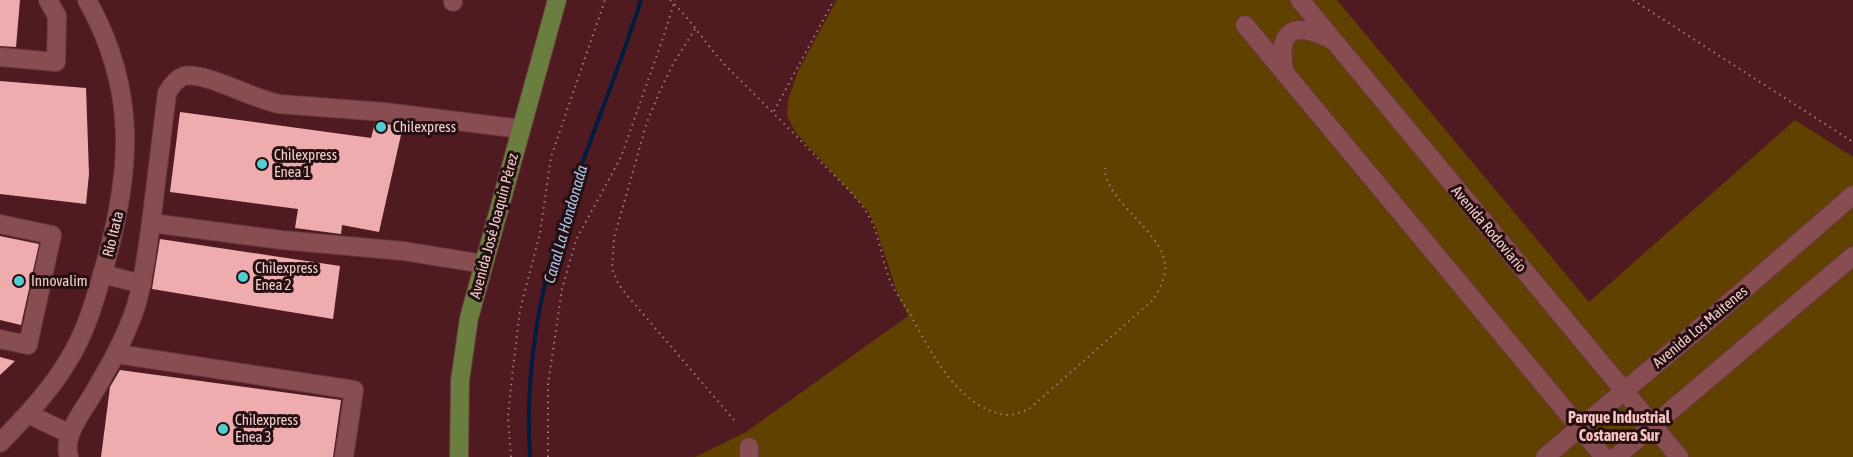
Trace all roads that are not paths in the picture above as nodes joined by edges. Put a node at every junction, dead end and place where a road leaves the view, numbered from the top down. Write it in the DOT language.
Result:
graph roads {
  1 [pos="48,0"];
  2 [pos="87,0"];
  3 [pos="558,0"];
  4 [pos="1300,0"];
  5 [pos="1245,25"];
  6 [pos="1332,40"];
  7 [pos="0,57"];
  8 [pos="1285,74"];
  9 [pos="521,129"];
  10 [pos="1853,195"];
  11 [pos="151,223"];
  12 [pos="0,224"];
  13 [pos="1853,256"];
  14 [pos="484,264"];
  15 [pos="102,274"];
  16 [pos="142,284"];
  17 [pos="0,339"];
  18 [pos="117,354"];
  19 [pos="1625,391"];
  20 [pos="28,414"];
  21 [pos="1653,425"];
  22 [pos="1580,428"];
  23 [pos="70,434"];
  24 [pos="0,443"];
  25 [pos="69,457"];
  26 [pos="344,457"];
  27 [pos="459,457"];
  28 [pos="1545,457"];
  29 [pos="1604,457"];
  30 [pos="1616,457"];
  31 [pos="1679,457"];
  1 -- 7 [label="street"];
  2 -- 15 [label="street, Río Itata"];
  3 -- 9 [label="main road, Avenida José Joaquín Pérez"];
  4 -- 6 [label="street, Avenida Rodoviario"];
  5 -- 8 [label="street"];
  6 -- 8 [label="street"];
  6 -- 19 [label="street, Avenida Rodoviario"];
  8 -- 22 [label="street"];
  9 -- 11 [label="street"];
  9 -- 14 [label="main road, Avenida José Joaquín Pérez"];
  10 -- 19 [label="street, Avenida Los Maitenes"];
  11 -- 14 [label="street"];
  11 -- 16 [label="street"];
  12 -- 17 [label="street"];
  13 -- 21 [label="street"];
  14 -- 27 [label="main road, Avenida José Joaquín Pérez"];
  15 -- 16 [label="street"];
  15 -- 20 [label="street, Río Itata"];
  16 -- 18 [label="street"];
  18 -- 23 [label="street"];
  18 -- 26 [label="street"];
  19 -- 21 [label="street, Avenida Rodoviario"];
  19 -- 22 [label="street, Avenida Los Maitenes"];
  20 -- 23 [label="street"];
  20 -- 24 [label="street, Río Itata"];
  21 -- 30 [label="street"];
  21 -- 31 [label="street, Avenida Rodoviario"];
  22 -- 28 [label="street, Avenida Los Maitenes"];
  22 -- 29 [label="street"];
  23 -- 25 [label="street"];
}
